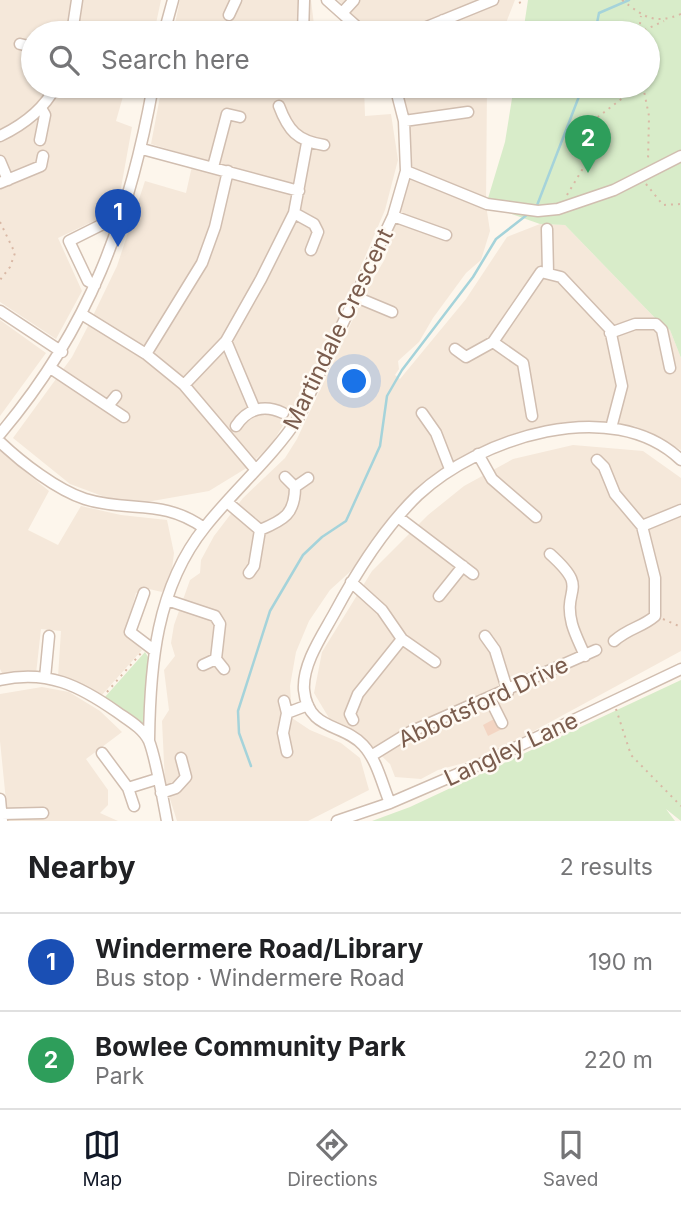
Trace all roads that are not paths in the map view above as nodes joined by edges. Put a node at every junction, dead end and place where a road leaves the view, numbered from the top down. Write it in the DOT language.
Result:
graph roads {
  1 [pos="77,0"];
  2 [pos="173,0"];
  3 [pos="236,0"];
  4 [pos="304,0"];
  5 [pos="327,0"];
  6 [pos="354,0"];
  7 [pos="494,0"];
  8 [pos="343,12"];
  9 [pos="229,15"];
  10 [pos="443,20"];
  11 [pos="74,21"];
  12 [pos="167,21"];
  13 [pos="303,21"];
  14 [pos="352,21"];
  15 [pos="48,98"];
  16 [pos="151,98"];
  17 [pos="398,98"];
  18 [pos="279,106"];
  19 [pos="41,108"];
  20 [pos="468,112"];
  21 [pos="240,117"];
  22 [pos="404,121"];
  23 [pos="0,135"];
  24 [pos="40,140"];
  25 [pos="307,142"];
  26 [pos="324,145"];
  27 [pos="142,149"];
  28 [pos="43,156"];
  29 [pos="681,156"];
  30 [pos="0,161"];
  31 [pos="213,167"];
  32 [pos="228,171"];
  33 [pos="406,171"];
  34 [pos="4,181"];
  35 [pos="299,191"];
  36 [pos="293,213"];
  37 [pos="393,216"];
  38 [pos="119,223"];
  39 [pos="547,229"];
  40 [pos="446,235"];
  41 [pos="311,250"];
  42 [pos="548,273"];
  43 [pos="95,285"];
  44 [pos="356,297"];
  45 [pos="0,311"];
  46 [pos="392,312"];
  47 [pos="83,315"];
  48 [pos="610,333"];
  49 [pos="226,341"];
  50 [pos="493,342"];
  51 [pos="455,349"];
  52 [pos="62,352"];
  53 [pos="146,354"];
  54 [pos="670,368"];
  55 [pos="52,369"];
  56 [pos="184,385"];
  57 [pos="116,396"];
  58 [pos="108,406"];
  59 [pos="255,410"];
  60 [pos="283,413"];
  61 [pos="422,413"];
  62 [pos="124,416"];
  63 [pos="532,416"];
  64 [pos="236,426"];
  65 [pos="611,428"];
  66 [pos="0,434"];
  67 [pos="0,442"];
  68 [pos="478,454"];
  69 [pos="680,457"];
  70 [pos="597,460"];
  71 [pos="450,469"];
  72 [pos="256,470"];
  73 [pos="285,477"];
  74 [pos="309,478"];
  75 [pos="295,487"];
  76 [pos="226,502"];
  77 [pos="681,510"];
  78 [pos="398,517"];
  79 [pos="536,517"];
  80 [pos="642,526"];
  81 [pos="204,528"];
  82 [pos="260,530"];
  83 [pos="550,554"];
  84 [pos="463,566"];
  85 [pos="248,573"];
  86 [pos="473,574"];
  87 [pos="351,582"];
  88 [pos="144,593"];
  89 [pos="439,596"];
  90 [pos="167,600"];
  91 [pos="49,636"];
  92 [pos="485,636"];
  93 [pos="402,639"];
  94 [pos="614,641"];
  95 [pos="151,648"];
  96 [pos="596,650"];
  97 [pos="585,656"];
  98 [pos="216,659"];
  99 [pos="435,662"];
  100 [pos="204,665"];
  101 [pos="224,669"];
  102 [pos="681,669"];
  103 [pos="45,678"];
  104 [pos="0,680"];
  105 [pos="508,692"];
  106 [pos="490,699"];
  107 [pos="284,701"];
  108 [pos="308,705"];
  109 [pos="287,713"];
  110 [pos="354,720"];
  111 [pos="502,723"];
  112 [pos="149,740"];
  113 [pos="287,752"];
  114 [pos="102,753"];
  115 [pos="371,756"];
  116 [pos="181,758"];
  117 [pos="157,779"];
  118 [pos="128,788"];
  119 [pos="161,793"];
  120 [pos="0,799"];
  121 [pos="390,803"];
  122 [pos="134,806"];
  123 [pos="43,813"];
  124 [pos="1,817"];
  125 [pos="167,821"];
  126 [pos="337,821"];
  1 -- 11 [label="street"];
  2 -- 12 [label="street"];
  3 -- 9 [label="street"];
  4 -- 13 [label="street"];
  5 -- 8 [label="street"];
  6 -- 8 [label="street"];
  7 -- 10 [label="street"];
  8 -- 14 [label="street"];
  15 -- 19 [label="street"];
  16 -- 27 [label="street"];
  17 -- 22 [label="street, Martindale Crescent"];
  18 -- 25 [label="street"];
  19 -- 23 [label="street"];
  19 -- 24 [label="street"];
  20 -- 22 [label="street"];
  21 -- 31 [label="street"];
  22 -- 33 [label="street, Martindale Crescent"];
  25 -- 26 [label="street"];
  25 -- 35 [label="street"];
  27 -- 31 [label="street"];
  27 -- 38 [label="street"];
  28 -- 34 [label="street"];
  29 -- 33 [label="street"];
  30 -- 34 [label="street"];
  31 -- 32 [label="street"];
  32 -- 35 [label="street"];
  32 -- 53 [label="street"];
  33 -- 37 [label="street, Martindale Crescent"];
  35 -- 36 [label="street"];
  36 -- 41 [label="street"];
  36 -- 49 [label="street"];
  37 -- 40 [label="street"];
  37 -- 44 [label="street, Martindale Crescent"];
  38 -- 43 [label="street"];
  38 -- 43 [label="street"];
  39 -- 42 [label="street"];
  42 -- 48 [label="street"];
  42 -- 50 [label="street"];
  43 -- 47 [label="street"];
  44 -- 46 [label="street"];
  44 -- 72 [label="street, Martindale Crescent"];
  45 -- 52 [label="street"];
  47 -- 52 [label="street"];
  47 -- 53 [label="street"];
  48 -- 54 [label="street"];
  48 -- 65 [label="street"];
  49 -- 56 [label="street"];
  49 -- 59 [label="street"];
  50 -- 51 [label="street"];
  50 -- 63 [label="street"];
  52 -- 55 [label="street"];
  53 -- 56 [label="street"];
  55 -- 58 [label="street"];
  55 -- 66 [label="street"];
  56 -- 72 [label="street"];
  57 -- 58 [label="street"];
  58 -- 62 [label="street"];
  59 -- 60 [label="street"];
  59 -- 64 [label="street"];
  61 -- 71 [label="street"];
  65 -- 68 [label="street"];
  65 -- 69 [label="street"];
  67 -- 81 [label="street"];
  68 -- 71 [label="street"];
  68 -- 79 [label="street"];
  70 -- 80 [label="street"];
  71 -- 78 [label="street"];
  72 -- 76 [label="street, Martindale Crescent"];
  73 -- 75 [label="street"];
  74 -- 75 [label="street"];
  75 -- 82 [label="street"];
  76 -- 81 [label="street, Martindale Crescent"];
  76 -- 82 [label="street"];
  77 -- 80 [label="street"];
  78 -- 84 [label="street"];
  78 -- 87 [label="street"];
  80 -- 94 [label="street"];
  81 -- 90 [label="street, Martindale Crescent"];
  82 -- 85 [label="street"];
  83 -- 97 [label="street"];
  84 -- 86 [label="street"];
  84 -- 89 [label="street"];
  87 -- 93 [label="street"];
  87 -- 108 [label="street"];
  88 -- 95 [label="street"];
  90 -- 95 [label="street, Martindale Crescent"];
  90 -- 98 [label="street"];
  91 -- 103 [label="street"];
  92 -- 105 [label="street"];
  93 -- 99 [label="street"];
  93 -- 110 [label="street"];
  95 -- 112 [label="street, Martindale Crescent"];
  96 -- 97 [label="street, Abbotsford Drive"];
  97 -- 105 [label="street, Abbotsford Drive"];
  98 -- 100 [label="street"];
  98 -- 101 [label="street"];
  102 -- 121 [label="street, Langley Lane"];
  103 -- 104 [label="street"];
  103 -- 112 [label="street"];
  105 -- 106 [label="street, Abbotsford Drive"];
  106 -- 111 [label="street"];
  106 -- 115 [label="street, Abbotsford Drive"];
  107 -- 109 [label="street"];
  108 -- 109 [label="street"];
  108 -- 115 [label="street"];
  109 -- 113 [label="street"];
  112 -- 117 [label="street, Martindale Crescent"];
  114 -- 118 [label="street"];
  115 -- 121 [label="street"];
  116 -- 119 [label="street"];
  117 -- 118 [label="street"];
  117 -- 119 [label="street, Martindale Crescent"];
  118 -- 122 [label="street"];
  119 -- 125 [label="street, Martindale Crescent"];
  120 -- 124 [label="street"];
  121 -- 126 [label="street, Langley Lane"];
  123 -- 124 [label="street"];
}
